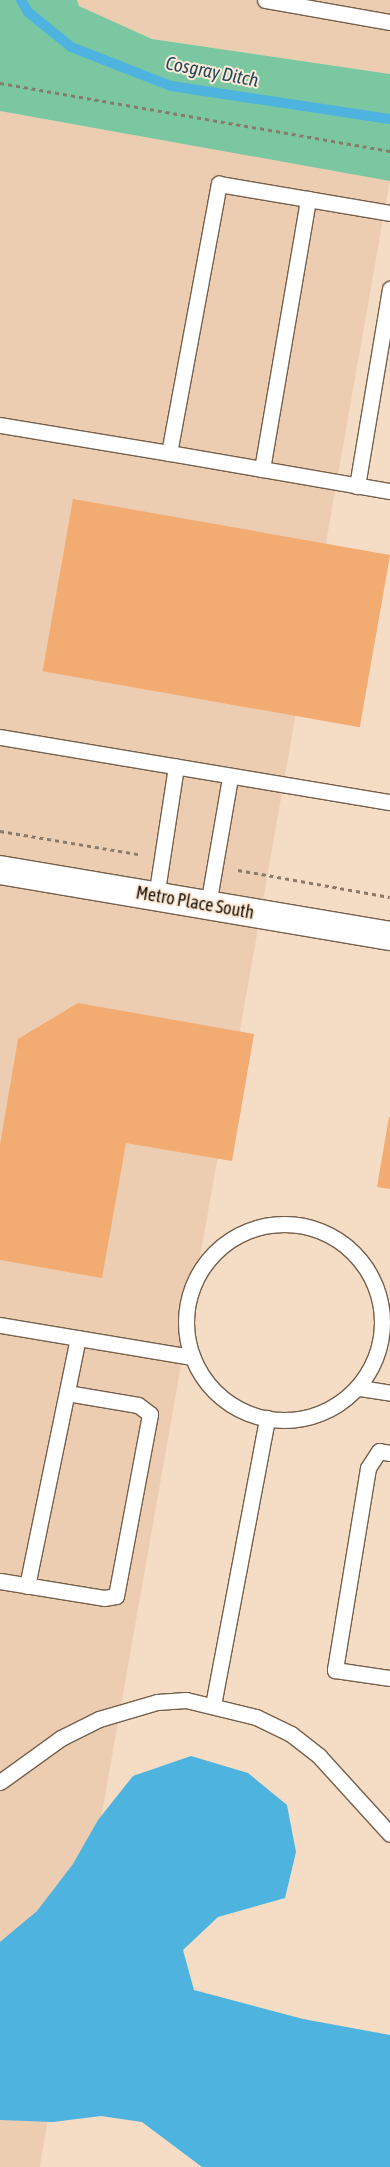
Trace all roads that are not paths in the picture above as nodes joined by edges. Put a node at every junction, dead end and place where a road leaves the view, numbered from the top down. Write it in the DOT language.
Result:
graph roads {
  1 [pos="265,0"];
  2 [pos="390,22"];
  3 [pos="308,199"];
  4 [pos="390,213"];
  5 [pos="390,289"];
  6 [pos="0,425"];
  7 [pos="169,453"];
  8 [pos="262,469"];
  9 [pos="357,486"];
  10 [pos="390,491"];
  11 [pos="0,737"];
  12 [pos="176,767"];
  13 [pos="230,777"];
  14 [pos="390,802"];
  15 [pos="0,870"];
  16 [pos="156,897"];
  17 [pos="208,906"];
  18 [pos="390,936"];
  19 [pos="0,1325"];
  20 [pos="78,1338"];
  21 [pos="192,1357"];
  22 [pos="360,1388"];
  23 [pos="67,1393"];
  24 [pos="390,1393"];
  25 [pos="266,1418"];
  26 [pos="390,1453"];
  27 [pos="0,1581"];
  28 [pos="27,1586"];
  29 [pos="390,1678"];
  30 [pos="213,1705"];
  31 [pos="0,1782"];
  32 [pos="390,1834"];
  1 -- 2 [label="lane"];
  3 -- 4 [label="lane"];
  3 -- 7 [label="lane"];
  3 -- 8 [label="lane"];
  5 -- 9 [label="lane"];
  6 -- 7 [label="lane"];
  7 -- 8 [label="lane"];
  8 -- 9 [label="lane"];
  9 -- 10 [label="lane"];
  11 -- 12 [label="lane"];
  12 -- 13 [label="lane"];
  12 -- 16 [label="lane"];
  13 -- 14 [label="lane"];
  13 -- 17 [label="lane"];
  15 -- 16 [label="street, Metro Place South"];
  16 -- 17 [label="street, Metro Place South"];
  17 -- 18 [label="street, Metro Place South"];
  19 -- 20 [label="lane"];
  20 -- 21 [label="lane"];
  20 -- 23 [label="lane"];
  21 -- 22 [label="lane"];
  21 -- 25 [label="lane"];
  22 -- 24 [label="lane"];
  22 -- 25 [label="lane"];
  23 -- 28 [label="lane"];
  23 -- 28 [label="lane"];
  25 -- 30 [label="lane"];
  26 -- 29 [label="lane"];
  27 -- 28 [label="lane"];
  30 -- 31 [label="lane"];
  30 -- 32 [label="lane"];
}
